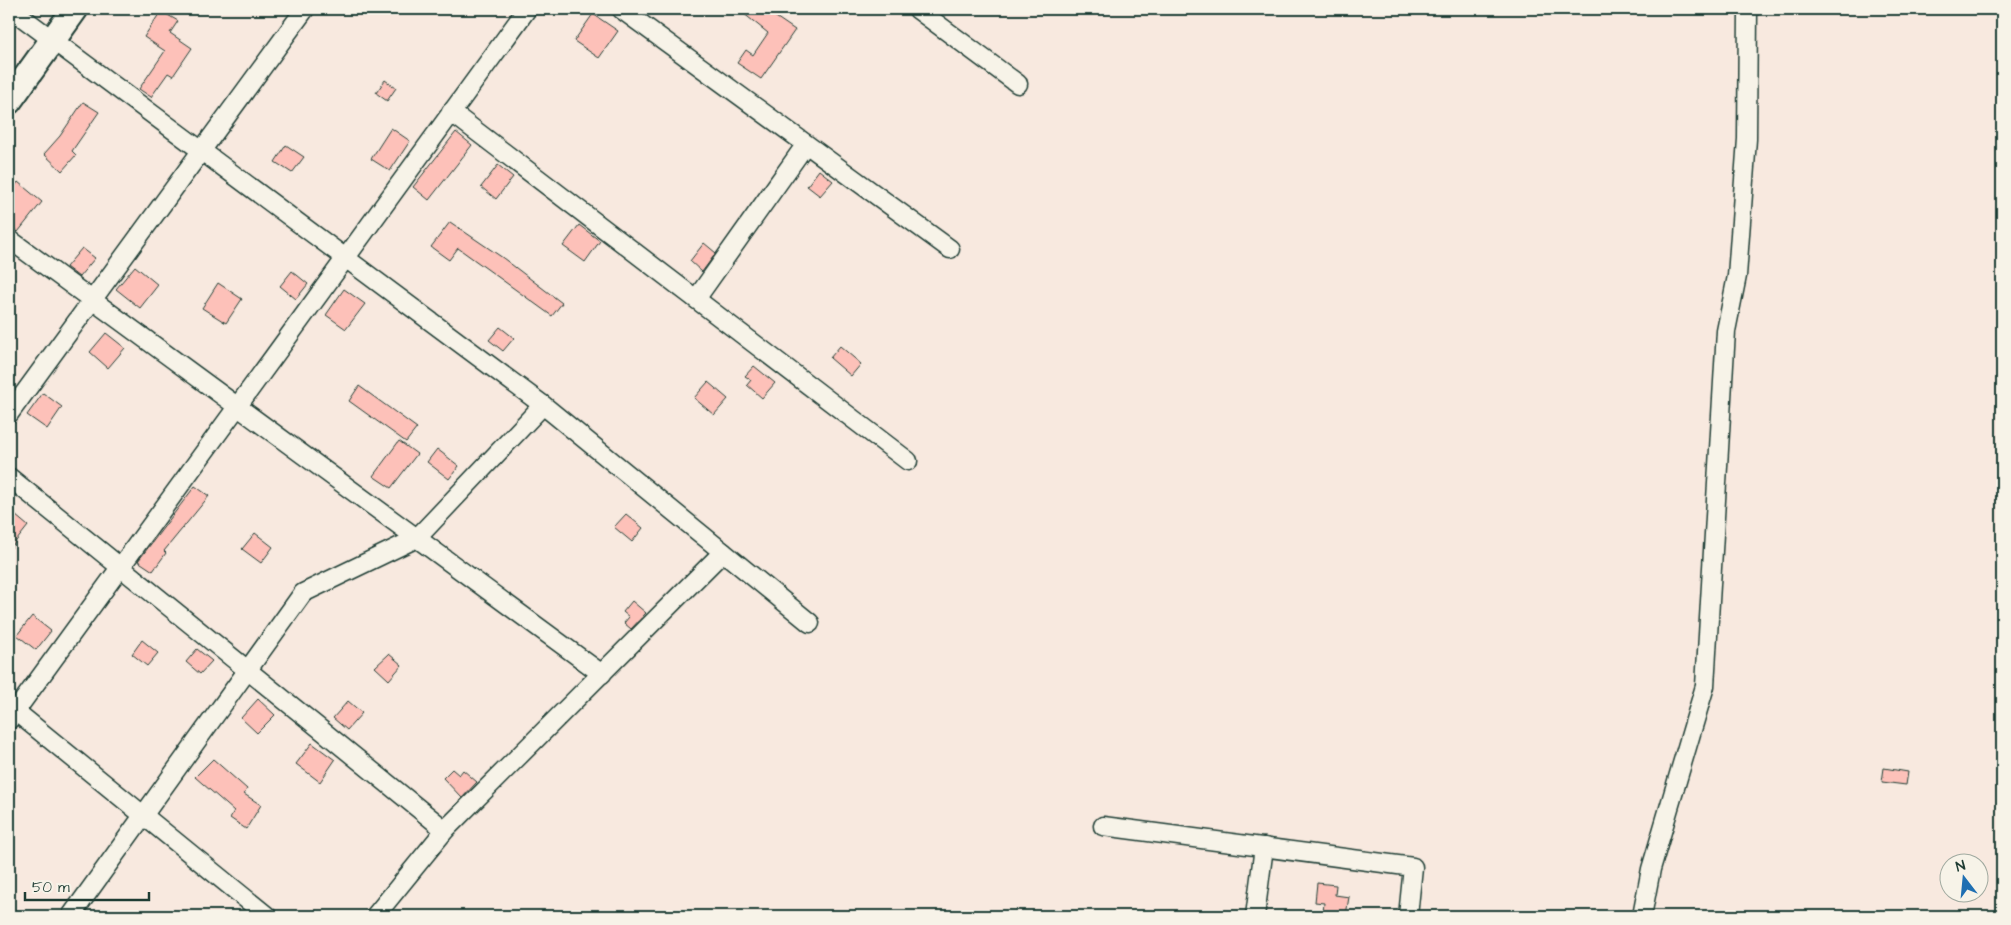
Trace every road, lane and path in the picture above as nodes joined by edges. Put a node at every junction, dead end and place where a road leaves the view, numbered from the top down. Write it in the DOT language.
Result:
graph roads {
  1 [pos="11,9"];
  2 [pos="75,9"];
  3 [pos="305,9"];
  4 [pos="527,9"];
  5 [pos="621,9"];
  6 [pos="917,9"];
  7 [pos="1748,9"];
  8 [pos="53,40"];
  9 [pos="1018,84"];
  10 [pos="9,101"];
  11 [pos="451,112"];
  12 [pos="806,144"];
  13 [pos="201,150"];
  14 [pos="9,239"];
  15 [pos="950,249"];
  16 [pos="346,258"];
  17 [pos="696,299"];
  18 [pos="92,300"];
  19 [pos="543,405"];
  20 [pos="237,406"];
  21 [pos="9,414"];
  22 [pos="908,461"];
  23 [pos="9,477"];
  24 [pos="417,538"];
  25 [pos="724,552"];
  26 [pos="120,567"];
  27 [pos="810,623"];
  28 [pos="248,670"];
  29 [pos="602,674"];
  30 [pos="11,712"];
  31 [pos="143,815"];
  32 [pos="1103,826"];
  33 [pos="445,830"];
  34 [pos="1264,847"];
  35 [pos="71,916"];
  36 [pos="267,916"];
  37 [pos="375,916"];
  38 [pos="1255,916"];
  39 [pos="1408,916"];
  40 [pos="1642,916"];
  1 -- 8 [label="street"];
  2 -- 8 [label="main road"];
  3 -- 13 [label="street"];
  4 -- 11 [label="street"];
  5 -- 12 [label="street"];
  6 -- 9 [label="street"];
  7 -- 40 [label="street"];
  8 -- 10 [label="main road"];
  8 -- 13 [label="street"];
  11 -- 16 [label="street"];
  11 -- 17 [label="street"];
  12 -- 15 [label="street"];
  12 -- 17 [label="street"];
  13 -- 16 [label="street"];
  13 -- 18 [label="street"];
  14 -- 18 [label="street"];
  16 -- 19 [label="street"];
  16 -- 20 [label="street"];
  17 -- 22 [label="street"];
  18 -- 20 [label="street"];
  18 -- 21 [label="street"];
  19 -- 24 [label="street"];
  19 -- 25 [label="street"];
  20 -- 24 [label="street"];
  20 -- 26 [label="street"];
  23 -- 26 [label="street"];
  24 -- 28 [label="street"];
  24 -- 29 [label="street"];
  25 -- 27 [label="street"];
  25 -- 29 [label="street"];
  26 -- 28 [label="street"];
  26 -- 30 [label="street"];
  28 -- 31 [label="street"];
  28 -- 33 [label="street"];
  29 -- 33 [label="street"];
  30 -- 31 [label="street"];
  31 -- 35 [label="street"];
  31 -- 36 [label="street"];
  32 -- 34 [label="street"];
  33 -- 37 [label="street"];
  34 -- 38 [label="street"];
  34 -- 39 [label="street"];
}
